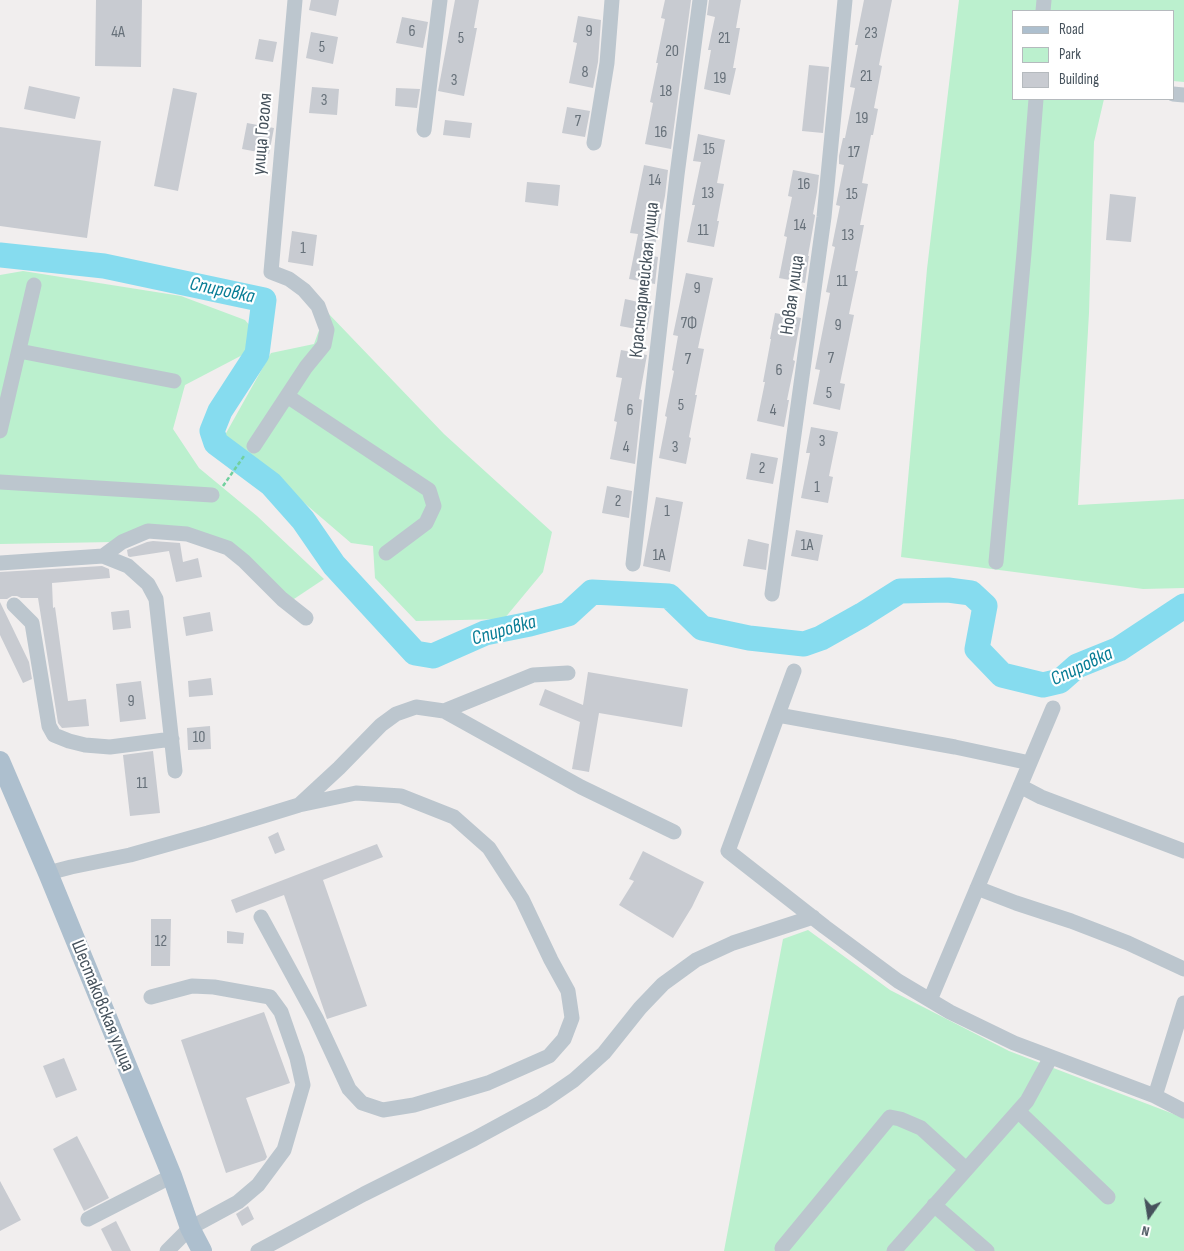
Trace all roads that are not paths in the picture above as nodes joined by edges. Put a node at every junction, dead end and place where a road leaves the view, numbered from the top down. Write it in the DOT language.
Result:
graph roads {
  1 [pos="295,0"];
  2 [pos="440,0"];
  3 [pos="612,0"];
  4 [pos="700,0"];
  5 [pos="846,0"];
  6 [pos="1036,100"];
  7 [pos="424,130"];
  8 [pos="594,143"];
  9 [pos="34,285"];
  10 [pos="18,351"];
  11 [pos="174,381"];
  12 [pos="288,396"];
  13 [pos="0,431"];
  14 [pos="249,451"];
  15 [pos="0,482"];
  16 [pos="212,495"];
  17 [pos="386,553"];
  18 [pos="103,556"];
  19 [pos="0,562"];
  20 [pos="996,562"];
  21 [pos="633,564"];
  22 [pos="772,594"];
  23 [pos="14,605"];
  24 [pos="306,618"];
  25 [pos="794,671"];
  26 [pos="568,673"];
  27 [pos="1053,708"];
  28 [pos="444,711"];
  29 [pos="778,715"];
  30 [pos="172,739"];
  31 [pos="0,761"];
  32 [pos="1030,763"];
  33 [pos="175,771"];
  34 [pos="1020,786"];
  35 [pos="299,805"];
  36 [pos="674,832"];
  37 [pos="1184,851"];
  38 [pos="48,873"];
  39 [pos="977,888"];
  40 [pos="261,917"];
  41 [pos="813,917"];
  42 [pos="1184,970"];
  43 [pos="151,997"];
  44 [pos="930,1000"];
  45 [pos="1184,1004"];
  46 [pos="1051,1057"];
  47 [pos="1154,1096"];
  48 [pos="1184,1111"];
  49 [pos="1018,1112"];
  50 [pos="966,1169"];
  51 [pos="172,1176"];
  52 [pos="1108,1197"];
  53 [pos="934,1205"];
  54 [pos="88,1219"];
  55 [pos="190,1228"];
  56 [pos="782,1248"];
  57 [pos="167,1251"];
  58 [pos="202,1251"];
  59 [pos="258,1251"];
  60 [pos="894,1251"];
  61 [pos="987,1251"];
  1 -- 12 [label="street, улица Гоголя"];
  2 -- 7 [label="street"];
  3 -- 8 [label="street"];
  4 -- 21 [label="street, Красноармейская улица"];
  5 -- 22 [label="street, Новая улица"];
  6 -- 20 [label="street"];
  9 -- 10 [label="street"];
  10 -- 11 [label="street"];
  10 -- 13 [label="street"];
  12 -- 14 [label="street"];
  12 -- 17 [label="street"];
  15 -- 16 [label="street"];
  18 -- 19 [label="street"];
  18 -- 24 [label="street"];
  18 -- 30 [label="street"];
  23 -- 30 [label="street"];
  25 -- 29 [label="street"];
  26 -- 28 [label="street"];
  27 -- 32 [label="street"];
  28 -- 35 [label="street"];
  28 -- 36 [label="street"];
  29 -- 32 [label="street"];
  29 -- 41 [label="street"];
  30 -- 33 [label="street"];
  31 -- 38 [label="main road, Шестаковская улица"];
  32 -- 34 [label="street"];
  34 -- 37 [label="street"];
  34 -- 39 [label="street"];
  35 -- 38 [label="street"];
  35 -- 40 [label="street"];
  38 -- 51 [label="main road, Шестаковская улица"];
  39 -- 42 [label="street"];
  39 -- 44 [label="street"];
  41 -- 44 [label="street"];
  41 -- 59 [label="street"];
  43 -- 55 [label="street"];
  44 -- 46 [label="street"];
  45 -- 47 [label="street"];
  46 -- 47 [label="street"];
  46 -- 49 [label="street"];
  47 -- 48 [label="street"];
  49 -- 50 [label="street"];
  49 -- 52 [label="street"];
  50 -- 53 [label="street"];
  50 -- 56 [label="street"];
  51 -- 54 [label="street"];
  51 -- 55 [label="main road, Шестаковская улица"];
  53 -- 60 [label="street"];
  53 -- 61 [label="street"];
  55 -- 57 [label="street"];
  55 -- 58 [label="main road, Шестаковская улица"];
}
